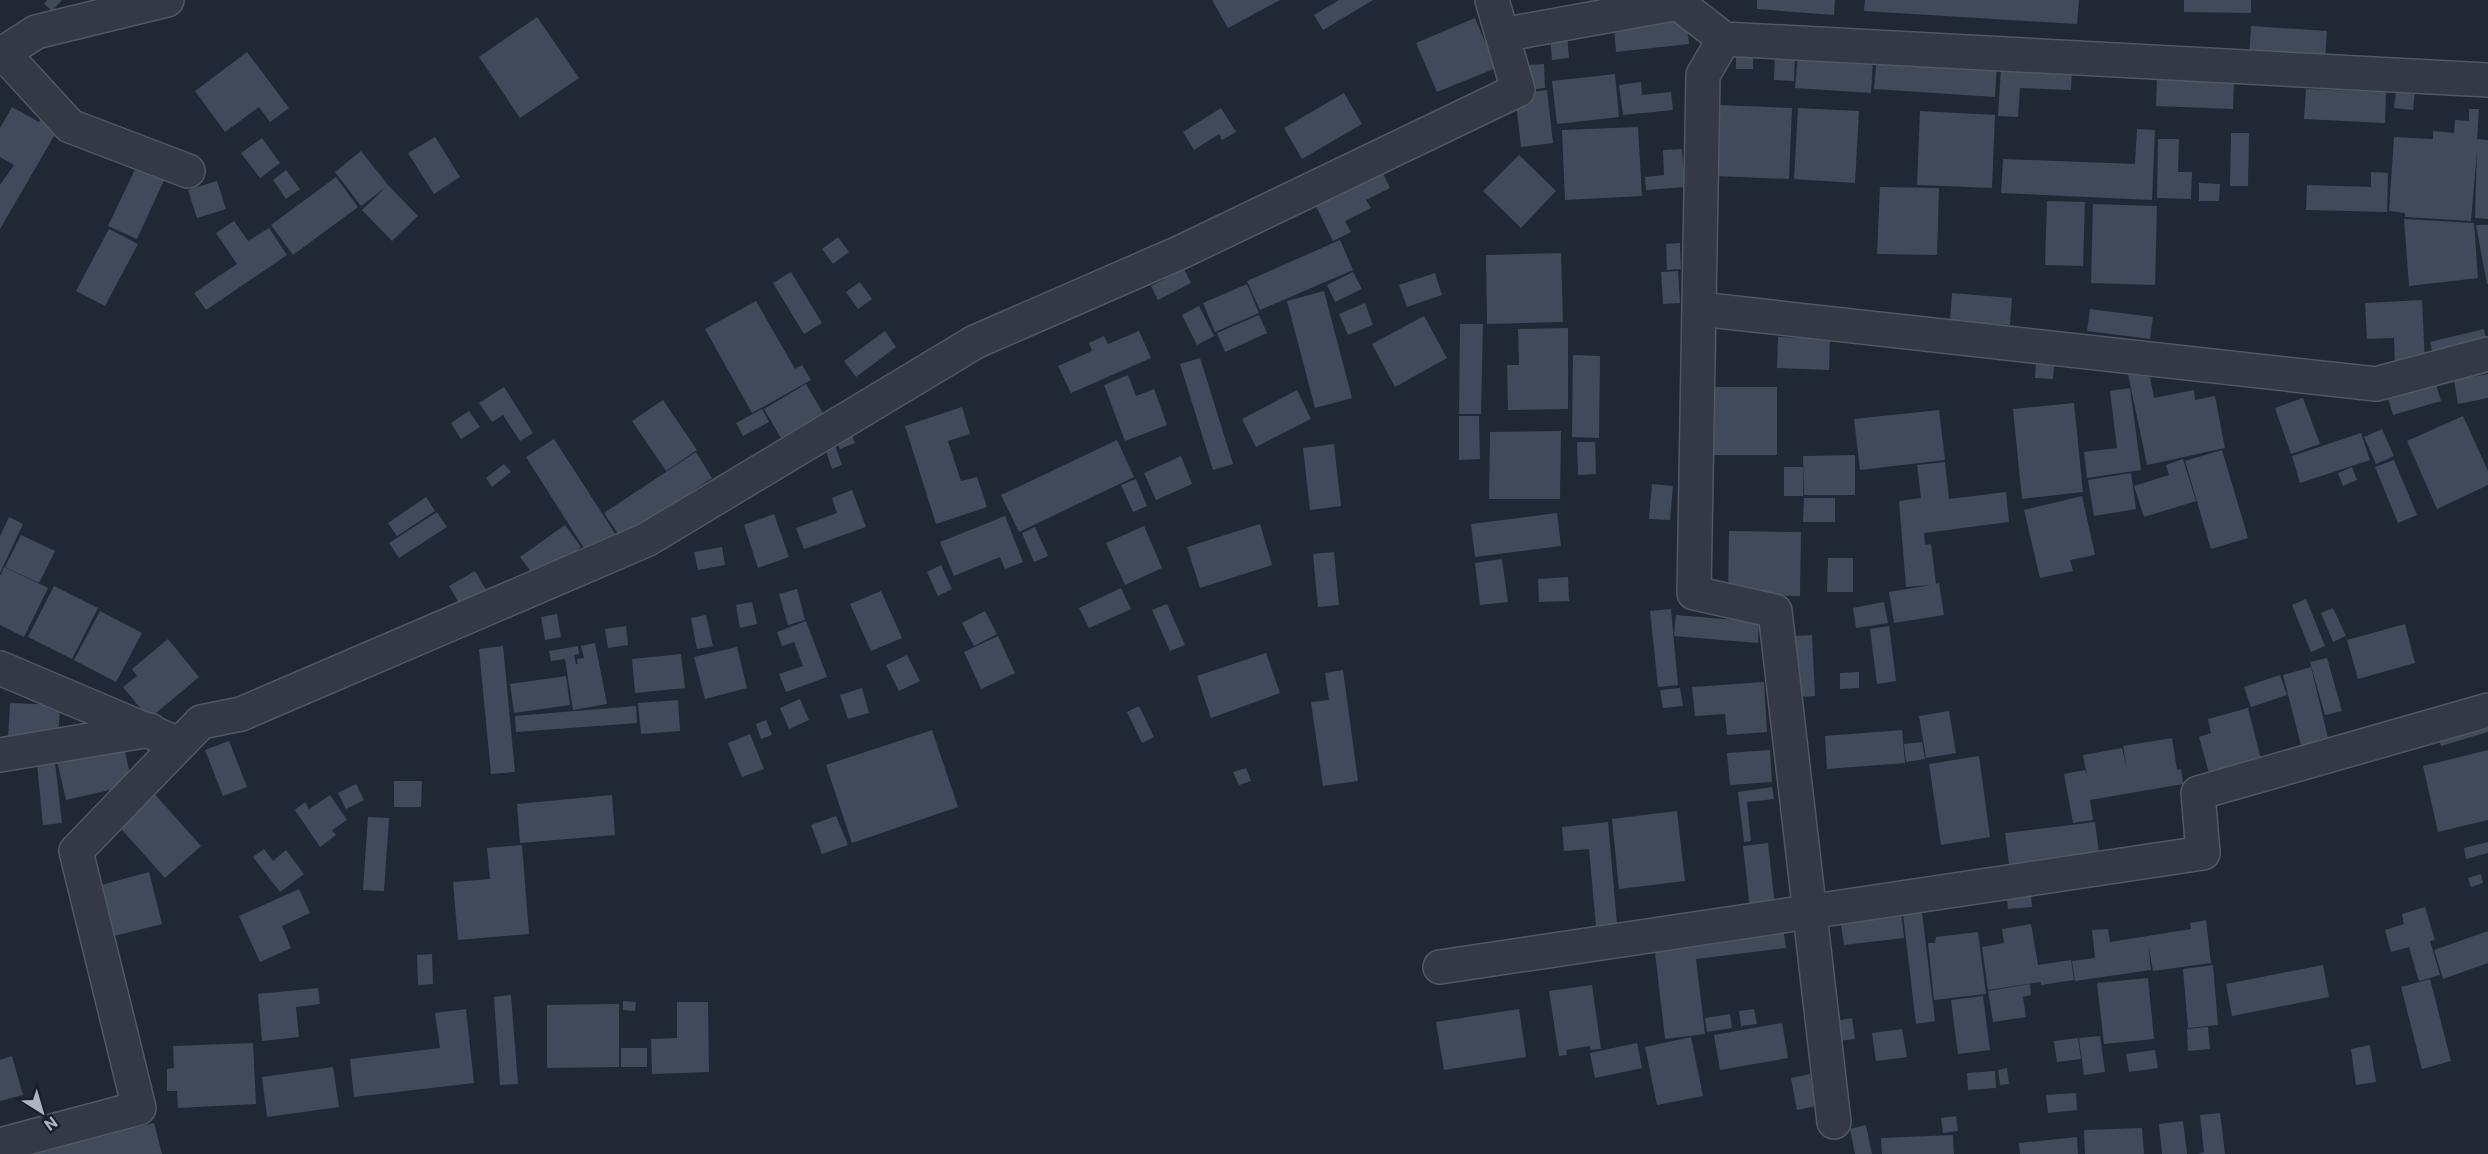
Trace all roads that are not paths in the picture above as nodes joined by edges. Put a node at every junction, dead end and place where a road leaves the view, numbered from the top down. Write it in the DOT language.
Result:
graph roads {
  1 [pos="167,0"];
  2 [pos="1492,0"];
  3 [pos="1502,35"];
  4 [pos="1724,39"];
  5 [pos="1,54"];
  6 [pos="2488,80"];
  7 [pos="189,171"];
  8 [pos="1699,309"];
  9 [pos="2488,354"];
  10 [pos="0,668"];
  11 [pos="2488,710"];
  12 [pos="150,730"];
  13 [pos="179,744"];
  14 [pos="0,755"];
  15 [pos="1810,911"];
  16 [pos="1440,967"];
  17 [pos="1834,1122"];
  18 [pos="0,1145"];
  1 -- 5 [label="street"];
  2 -- 3 [label="street"];
  3 -- 4 [label="street"];
  3 -- 13 [label="street"];
  4 -- 6 [label="street"];
  4 -- 8 [label="street"];
  5 -- 7 [label="street"];
  8 -- 9 [label="street"];
  8 -- 15 [label="street"];
  10 -- 12 [label="street"];
  11 -- 15 [label="street"];
  12 -- 13 [label="street"];
  12 -- 14 [label="street"];
  13 -- 18 [label="street"];
  15 -- 16 [label="street"];
  15 -- 17 [label="street"];
}
